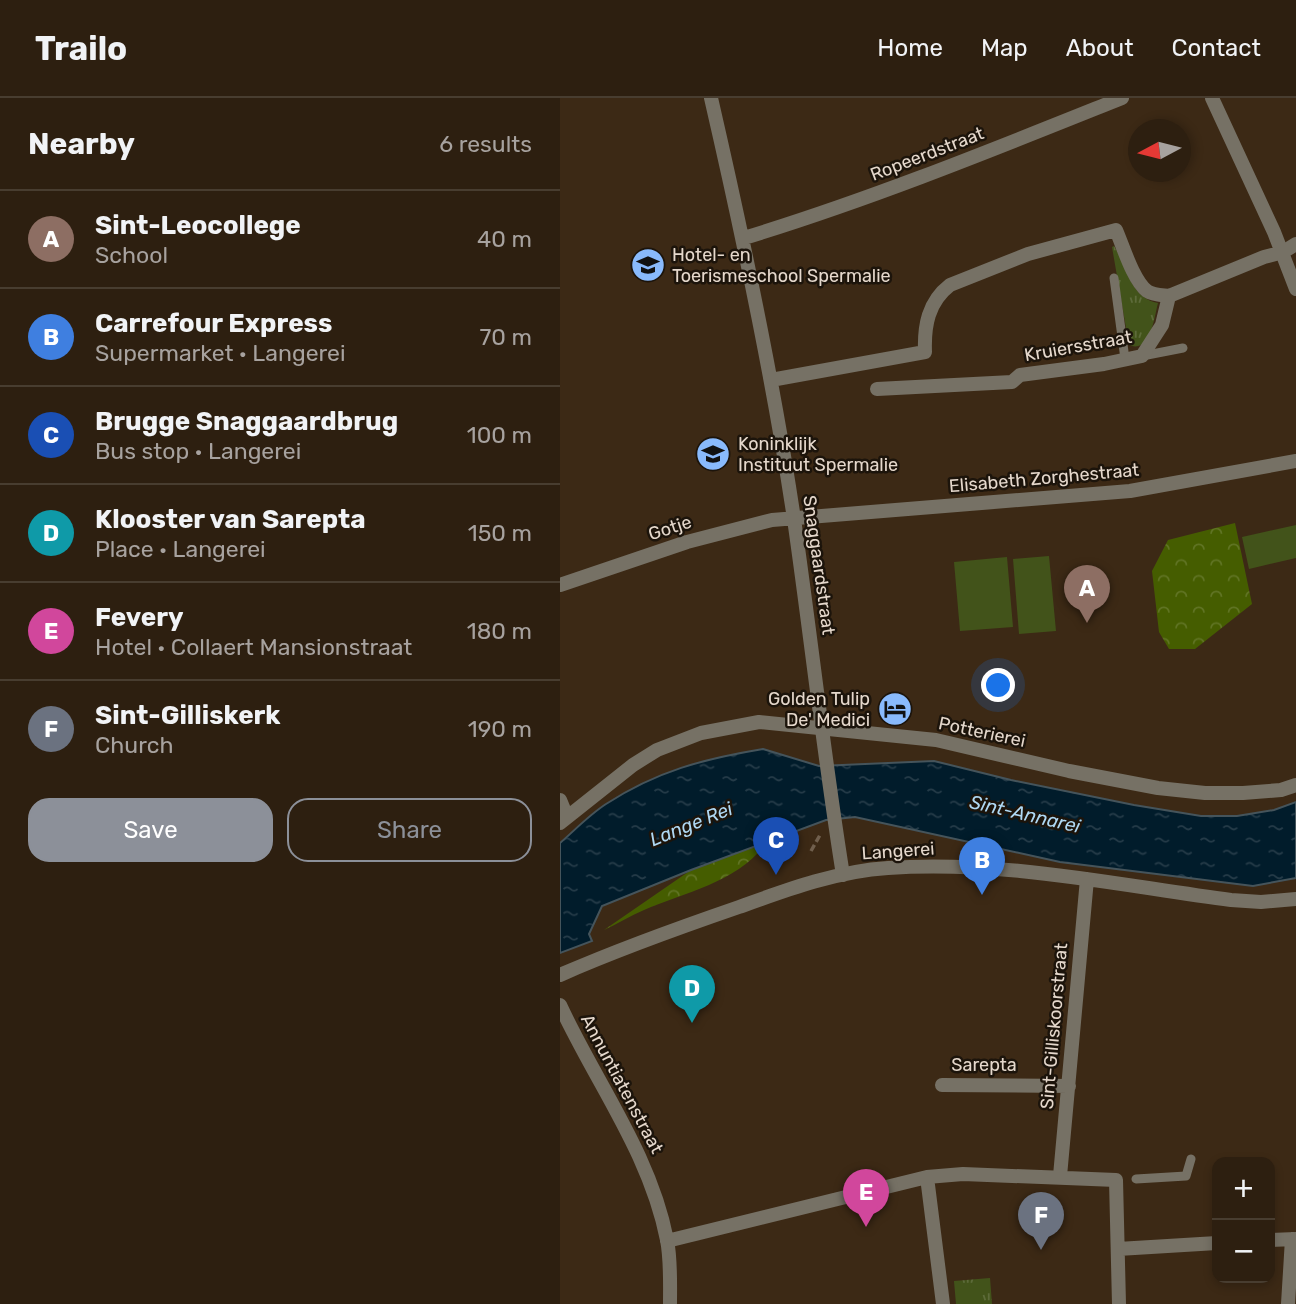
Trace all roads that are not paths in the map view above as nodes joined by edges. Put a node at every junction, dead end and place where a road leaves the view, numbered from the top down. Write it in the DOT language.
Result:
graph roads {
  1 [pos="711,98"];
  2 [pos="1122,98"];
  3 [pos="1212,98"];
  4 [pos="744,239"];
  5 [pos="1289,248"];
  6 [pos="1114,278"];
  7 [pos="1296,289"];
  8 [pos="1169,296"];
  9 [pos="1183,348"];
  10 [pos="1142,356"];
  11 [pos="1125,359"];
  12 [pos="771,380"];
  13 [pos="877,389"];
  14 [pos="1296,461"];
  15 [pos="794,518"];
  16 [pos="560,585"];
  17 [pos="822,730"];
  18 [pos="1296,785"];
  19 [pos="560,800"];
  20 [pos="563,820"];
  21 [pos="843,876"];
  22 [pos="1087,879"];
  23 [pos="1296,899"];
  24 [pos="560,975"];
  25 [pos="560,1005"];
  26 [pos="942,1084"];
  27 [pos="1069,1086"];
  28 [pos="1191,1159"];
  29 [pos="1060,1176"];
  30 [pos="927,1177"];
  31 [pos="1127,1179"];
  32 [pos="1294,1239"];
  33 [pos="1275,1240"];
  34 [pos="667,1241"];
  35 [pos="1212,1244"];
  36 [pos="1118,1249"];
  37 [pos="670,1304"];
  38 [pos="943,1304"];
  39 [pos="1119,1304"];
  40 [pos="1288,1304"];
  1 -- 4 [label="street, Snaggaardstraat"];
  2 -- 4 [label="street, Ropeerdstraat"];
  3 -- 5 [label="street"];
  4 -- 12 [label="street, Snaggaardstraat"];
  5 -- 7 [label="street"];
  5 -- 8 [label="street"];
  6 -- 11 [label="lane"];
  8 -- 10 [label="street, Kruiersstraat"];
  8 -- 12 [label="street"];
  9 -- 10 [label="lane"];
  10 -- 11 [label="street, Kruiersstraat"];
  11 -- 13 [label="street, Kruiersstraat"];
  12 -- 15 [label="street, Snaggaardstraat"];
  14 -- 15 [label="street, Elisabeth Zorghestraat"];
  15 -- 16 [label="street, Gotje"];
  15 -- 17 [label="street, Snaggaardstraat"];
  17 -- 18 [label="street, Potterierei"];
  17 -- 20 [label="street, Potterierei"];
  17 -- 21 [label="street, Snaggaardstraat"];
  19 -- 20 [label="street"];
  21 -- 22 [label="street, Langerei"];
  21 -- 24 [label="street, Langerei"];
  22 -- 23 [label="street, Langerei"];
  22 -- 27 [label="street, Sint-Gilliskoorstraat"];
  25 -- 34 [label="street, Annuntiatenstraat"];
  26 -- 27 [label="street, Sarepta"];
  27 -- 29 [label="street, Sint-Gilliskoorstraat"];
  28 -- 31 [label="lane"];
  29 -- 30 [label="street"];
  29 -- 31 [label="street"];
  30 -- 34 [label="street"];
  30 -- 38 [label="street"];
  31 -- 36 [label="street"];
  32 -- 33 [label="street"];
  32 -- 40 [label="street"];
  34 -- 37 [label="street, Annuntiatenstraat"];
  35 -- 36 [label="street"];
  36 -- 39 [label="street"];
}
